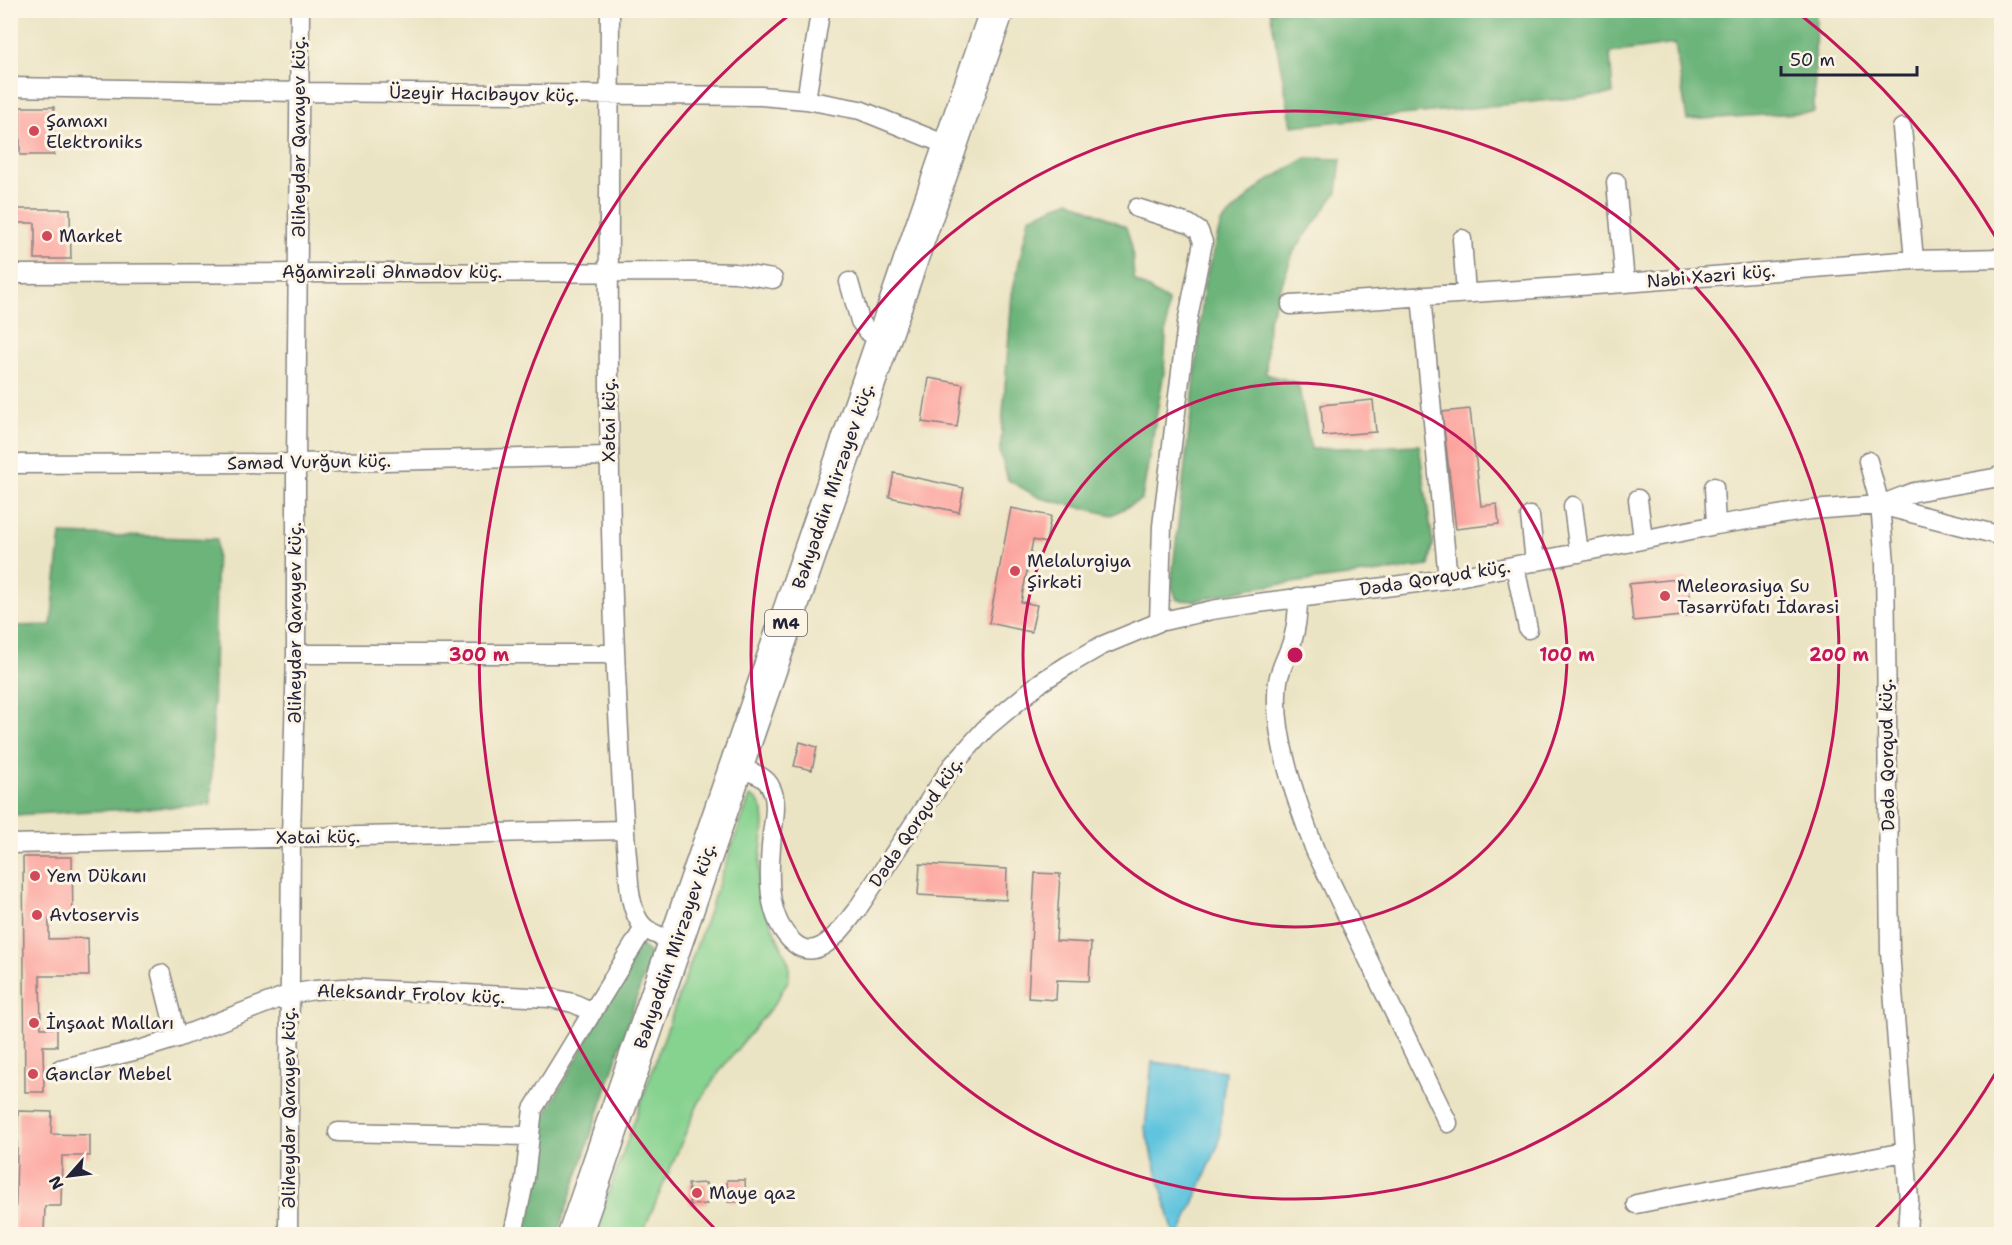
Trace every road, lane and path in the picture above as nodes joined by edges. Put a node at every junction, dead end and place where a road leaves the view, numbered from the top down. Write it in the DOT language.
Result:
graph roads {
  1 [pos="300,10"];
  2 [pos="610,10"];
  3 [pos="997,10"];
  4 [pos="820,13"];
  5 [pos="10,87"];
  6 [pos="299,92"];
  7 [pos="609,95"];
  8 [pos="806,100"];
  9 [pos="1902,128"];
  10 [pos="949,146"];
  11 [pos="1616,182"];
  12 [pos="1137,208"];
  13 [pos="1461,239"];
  14 [pos="2001,258"];
  15 [pos="1914,260"];
  16 [pos="298,272"];
  17 [pos="609,272"];
  18 [pos="10,274"];
  19 [pos="773,279"];
  20 [pos="849,282"];
  21 [pos="1625,283"];
  22 [pos="1466,293"];
  23 [pos="1421,296"];
  24 [pos="1290,305"];
  25 [pos="882,340"];
  26 [pos="608,456"];
  27 [pos="1868,461"];
  28 [pos="296,463"];
  29 [pos="10,464"];
  30 [pos="2001,475"];
  31 [pos="1714,487"];
  32 [pos="1638,499"];
  33 [pos="1880,505"];
  34 [pos="1573,506"];
  35 [pos="1530,516"];
  36 [pos="1716,525"];
  37 [pos="2001,536"];
  38 [pos="1643,539"];
  39 [pos="1580,552"];
  40 [pos="1535,562"];
  41 [pos="1515,566"];
  42 [pos="1448,579"];
  43 [pos="1298,597"];
  44 [pos="1159,622"];
  45 [pos="1528,629"];
  46 [pos="296,654"];
  47 [pos="614,654"];
  48 [pos="737,767"];
  49 [pos="625,830"];
  50 [pos="291,837"];
  51 [pos="10,844"];
  52 [pos="644,928"];
  53 [pos="676,942"];
  54 [pos="161,974"];
  55 [pos="290,994"];
  56 [pos="593,1011"];
  57 [pos="177,1038"];
  58 [pos="60,1069"];
  59 [pos="1448,1123"];
  60 [pos="338,1132"];
  61 [pos="530,1136"];
  62 [pos="1904,1152"];
  63 [pos="1636,1204"];
  64 [pos="288,1234"];
  65 [pos="513,1234"];
  66 [pos="575,1234"];
  67 [pos="1907,1234"];
  1 -- 6 [label="street, Əliheydər Qarayev küç."];
  2 -- 7 [label="street, Xətai küç."];
  3 -- 10 [label="highway, Bəhyəddin Mirzəyev küç. / M4"];
  4 -- 8 [label="street"];
  5 -- 6 [label="street, Üzeyir Hacıbəyov küç."];
  6 -- 7 [label="street, Üzeyir Hacıbəyov küç."];
  6 -- 16 [label="street, Əliheydər Qarayev küç."];
  7 -- 8 [label="street, Üzeyir Hacıbəyov küç."];
  7 -- 17 [label="street, Xətai küç."];
  8 -- 10 [label="street, Üzeyir Hacıbəyov küç."];
  9 -- 15 [label="street"];
  10 -- 25 [label="highway, Bəhyəddin Mirzəyev küç. / M4"];
  11 -- 21 [label="street"];
  12 -- 44 [label="street"];
  13 -- 22 [label="street"];
  14 -- 15 [label="street, Nəbi Xəzri küç."];
  15 -- 21 [label="street, Nəbi Xəzri küç."];
  16 -- 17 [label="street, Ağamirzəli Əhmədov küç."];
  16 -- 18 [label="street, Ağamirzəli Əhmədov küç."];
  16 -- 28 [label="street, Əliheydər Qarayev küç."];
  17 -- 19 [label="street, Ağamirzəli Əhmədov küç."];
  17 -- 26 [label="street, Xətai küç."];
  20 -- 25 [label="street"];
  21 -- 22 [label="street, Nəbi Xəzri küç."];
  22 -- 23 [label="street, Nəbi Xəzri küç."];
  23 -- 24 [label="street, Nəbi Xəzri küç."];
  23 -- 42 [label="street"];
  25 -- 48 [label="highway, Bəhyəddin Mirzəyev küç. / M4"];
  26 -- 28 [label="street, Səməd Vurğun küç."];
  26 -- 47 [label="street, Xətai küç."];
  27 -- 33 [label="street"];
  28 -- 29 [label="street, Səməd Vurğun küç."];
  28 -- 46 [label="street, Əliheydər Qarayev küç."];
  30 -- 33 [label="street"];
  31 -- 36 [label="street"];
  32 -- 38 [label="street"];
  33 -- 36 [label="street, Dədə Qorqud küç."];
  33 -- 37 [label="street"];
  33 -- 62 [label="street, Dədə Qorqud küç."];
  34 -- 39 [label="street"];
  35 -- 40 [label="street"];
  36 -- 38 [label="street, Dədə Qorqud küç."];
  38 -- 39 [label="street, Dədə Qorqud küç."];
  39 -- 40 [label="street, Dədə Qorqud küç."];
  40 -- 41 [label="street, Dədə Qorqud küç."];
  41 -- 42 [label="street, Dədə Qorqud küç."];
  41 -- 45 [label="street"];
  42 -- 43 [label="street, Dədə Qorqud küç."];
  43 -- 44 [label="street, Dədə Qorqud küç."];
  43 -- 59 [label="street"];
  44 -- 48 [label="street, Dədə Qorqud küç."];
  46 -- 47 [label="street"];
  46 -- 50 [label="street, Əliheydər Qarayev küç."];
  47 -- 49 [label="street, Xətai küç."];
  48 -- 53 [label="highway, Bəhyəddin Mirzəyev küç. / M4"];
  49 -- 50 [label="street, Xətai küç."];
  49 -- 52 [label="street, Xətai küç."];
  50 -- 51 [label="street, Xətai küç."];
  50 -- 55 [label="street, Əliheydər Qarayev küç."];
  52 -- 53 [label="street"];
  52 -- 56 [label="street"];
  53 -- 66 [label="highway, Bəhyəddin Mirzəyev küç. / M4"];
  54 -- 57 [label="street"];
  55 -- 56 [label="street, Aleksandr Frolov küç."];
  55 -- 57 [label="street, Aleksandr Frolov küç."];
  55 -- 64 [label="street, Əliheydər Qarayev küç."];
  56 -- 61 [label="street"];
  57 -- 58 [label="street, Aleksandr Frolov küç."];
  60 -- 61 [label="street"];
  61 -- 65 [label="street"];
  62 -- 63 [label="street"];
  62 -- 67 [label="street, Dədə Qorqud küç."];
}
